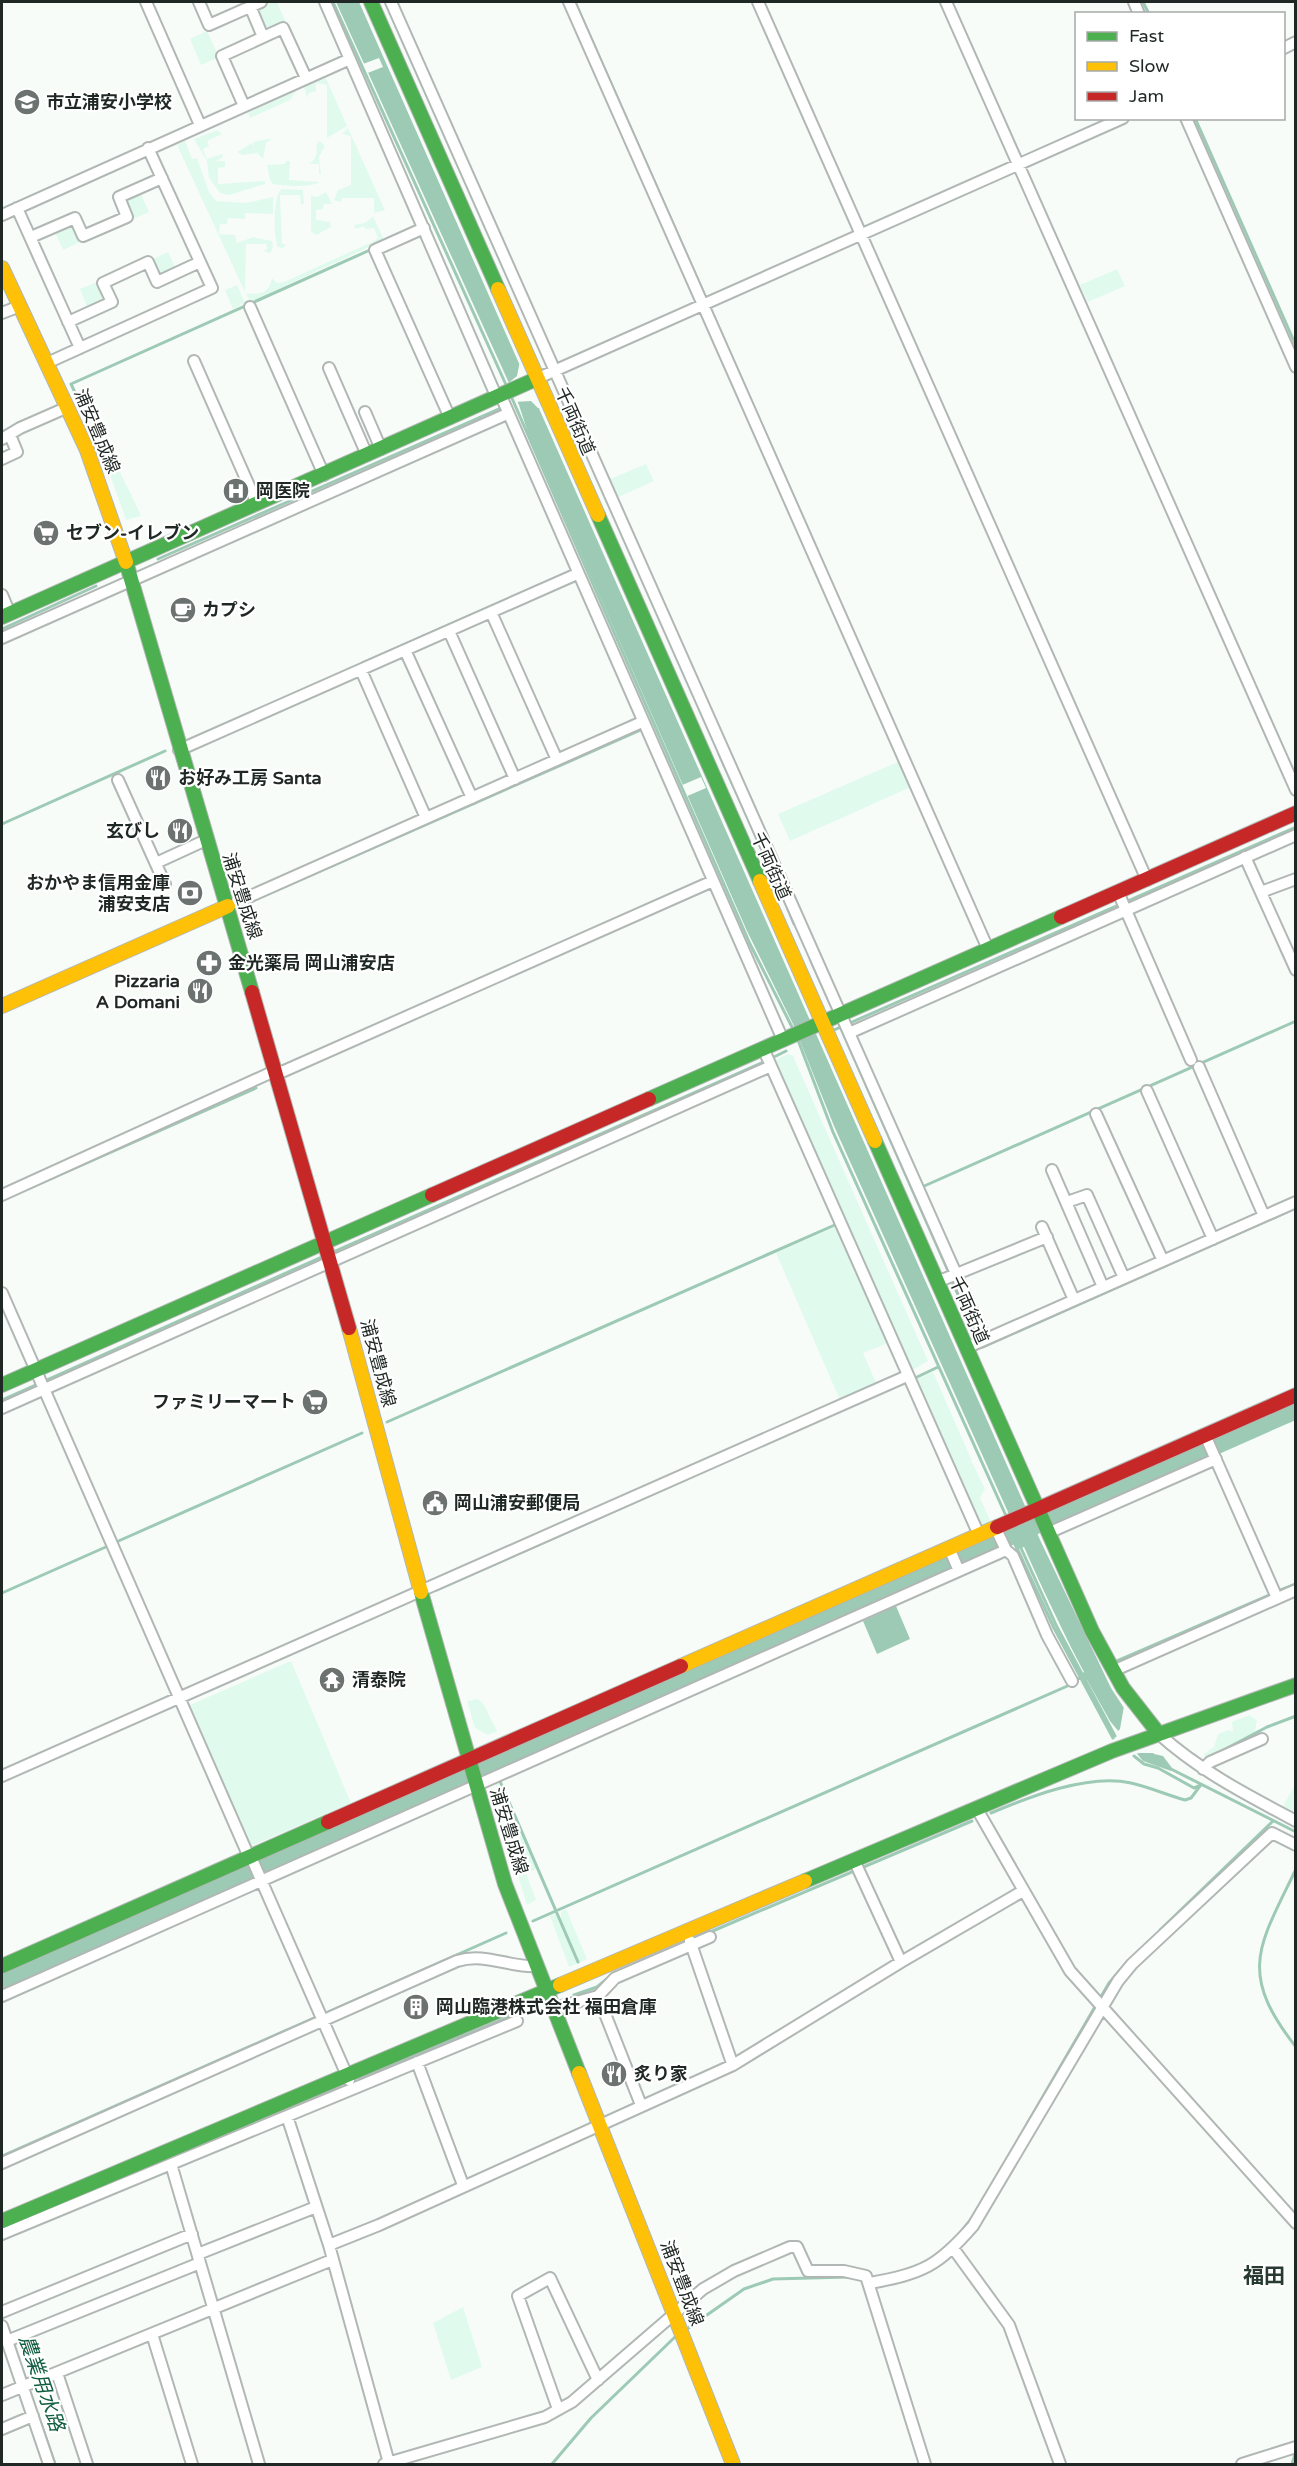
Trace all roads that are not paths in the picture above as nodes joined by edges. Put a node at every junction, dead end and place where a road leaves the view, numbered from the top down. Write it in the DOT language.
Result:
graph roads {
  1 [pos="146,2"];
  2 [pos="199,2"];
  3 [pos="261,2"];
  4 [pos="325,2"];
  5 [pos="370,2"];
  6 [pos="392,2"];
  7 [pos="569,2"];
  8 [pos="758,2"];
  9 [pos="946,2"];
  10 [pos="250,6"];
  11 [pos="263,37"];
  12 [pos="350,59"];
  13 [pos="306,78"];
  14 [pos="427,100"];
  15 [pos="244,106"];
  16 [pos="1119,120"];
  17 [pos="1187,120"];
  18 [pos="200,125"];
  19 [pos="148,148"];
  20 [pos="454,163"];
  21 [pos="1018,165"];
  22 [pos="162,178"];
  23 [pos="17,208"];
  24 [pos="2,215"];
  25 [pos="424,228"];
  26 [pos="484,230"];
  27 [pos="861,234"];
  28 [pos="31,237"];
  29 [pos="200,262"];
  30 [pos="2,268"];
  31 [pos="707,303"];
  32 [pos="20,306"];
  33 [pos="250,307"];
  34 [pos="2,314"];
  35 [pos="68,322"];
  36 [pos="80,348"];
  37 [pos="194,361"];
  38 [pos="47,363"];
  39 [pos="1296,367"];
  40 [pos="329,368"];
  41 [pos="554,371"];
  42 [pos="532,381"];
  43 [pos="502,396"];
  44 [pos="68,407"];
  45 [pos="365,412"];
  46 [pos="507,414"];
  47 [pos="450,418"];
  48 [pos="578,423"];
  49 [pos="559,431"];
  50 [pos="6,437"];
  51 [pos="381,449"];
  52 [pos="367,455"];
  53 [pos="2,459"];
  54 [pos="324,475"];
  55 [pos="304,494"];
  56 [pos="257,504"];
  57 [pos="621,519"];
  58 [pos="602,527"];
  59 [pos="126,562"];
  60 [pos="577,574"];
  61 [pos="638,576"];
  62 [pos="132,582"];
  63 [pos="2,595"];
  64 [pos="49,608"];
  65 [pos="491,612"];
  66 [pos="6,615"];
  67 [pos="449,631"];
  68 [pos="2,638"];
  69 [pos="405,650"];
  70 [pos="672,652"];
  71 [pos="361,670"];
  72 [pos="642,722"];
  73 [pos="179,750"];
  74 [pos="557,760"];
  75 [pos="515,779"];
  76 [pos="118,780"];
  77 [pos="1296,790"];
  78 [pos="471,798"];
  79 [pos="1296,813"];
  80 [pos="426,818"];
  81 [pos="1296,835"];
  82 [pos="206,840"];
  83 [pos="1245,857"];
  84 [pos="156,863"];
  85 [pos="765,864"];
  86 [pos="1296,879"];
  87 [pos="1147,880"];
  88 [pos="713,881"];
  89 [pos="165,884"];
  90 [pos="1261,892"];
  91 [pos="1122,902"];
  92 [pos="228,906"];
  93 [pos="988,949"];
  94 [pos="1296,970"];
  95 [pos="2,1006"];
  96 [pos="818,1024"];
  97 [pos="845,1024"];
  98 [pos="788,1037"];
  99 [pos="767,1059"];
  100 [pos="277,1072"];
  101 [pos="1148,1091"];
  102 [pos="1096,1114"];
  103 [pos="1052,1170"];
  104 [pos="2,1195"];
  105 [pos="1296,1202"];
  106 [pos="1066,1203"];
  107 [pos="1264,1216"];
  108 [pos="1213,1239"];
  109 [pos="329,1253"];
  110 [pos="1163,1261"];
  111 [pos="949,1278"];
  112 [pos="1124,1278"];
  113 [pos="1103,1287"];
  114 [pos="2,1293"];
  115 [pos="1074,1300"];
  116 [pos="985,1340"];
  117 [pos="966,1348"];
  118 [pos="909,1379"];
  119 [pos="41,1381"];
  120 [pos="2,1385"];
  121 [pos="1296,1395"];
  122 [pos="2,1408"];
  123 [pos="1210,1447"];
  124 [pos="1033,1511"];
  125 [pos="1048,1533"];
  126 [pos="979,1535"];
  127 [pos="1001,1536"];
  128 [pos="950,1551"];
  129 [pos="958,1569"];
  130 [pos="420,1590"];
  131 [pos="1296,1590"];
  132 [pos="1276,1594"];
  133 [pos="1113,1671"];
  134 [pos="1072,1681"];
  135 [pos="1296,1685"];
  136 [pos="181,1700"];
  137 [pos="1153,1736"];
  138 [pos="1262,1739"];
  139 [pos="1203,1769"];
  140 [pos="473,1774"];
  141 [pos="2,1776"];
  142 [pos="977,1809"];
  143 [pos="1283,1817"];
  144 [pos="1296,1821"];
  145 [pos="1275,1832"];
  146 [pos="1296,1845"];
  147 [pos="857,1866"];
  148 [pos="255,1867"];
  149 [pos="1023,1891"];
  150 [pos="687,1931"];
  151 [pos="710,1937"];
  152 [pos="692,1946"];
  153 [pos="901,1962"];
  154 [pos="2,1966"];
  155 [pos="537,1966"];
  156 [pos="547,1989"];
  157 [pos="2,1996"];
  158 [pos="598,1996"];
  159 [pos="1098,2004"];
  160 [pos="555,2008"];
  161 [pos="324,2020"];
  162 [pos="517,2021"];
  163 [pos="417,2062"];
  164 [pos="732,2063"];
  165 [pos="347,2075"];
  166 [pos="353,2089"];
  167 [pos="641,2104"];
  168 [pos="287,2116"];
  169 [pos="600,2123"];
  170 [pos="2,2163"];
  171 [pos="171,2164"];
  172 [pos="463,2185"];
  173 [pos="316,2207"];
  174 [pos="2,2221"];
  175 [pos="1296,2223"];
  176 [pos="2,2234"];
  177 [pos="192,2234"];
  178 [pos="329,2245"];
  179 [pos="953,2248"];
  180 [pos="199,2258"];
  181 [pos="332,2260"];
  182 [pos="868,2280"];
  183 [pos="213,2310"];
  184 [pos="2,2311"];
  185 [pos="674,2313"];
  186 [pos="2,2326"];
  187 [pos="152,2334"];
  188 [pos="10,2340"];
  189 [pos="57,2373"];
  190 [pos="598,2380"];
  191 [pos="26,2385"];
  192 [pos="2,2395"];
  193 [pos="558,2409"];
  194 [pos="33,2416"];
  195 [pos="2,2429"];
  196 [pos="1294,2448"];
  197 [pos="47,2464"];
  198 [pos="87,2464"];
  199 [pos="192,2464"];
  200 [pos="259,2464"];
  201 [pos="387,2464"];
  202 [pos="734,2464"];
  203 [pos="925,2464"];
  204 [pos="1060,2464"];
  205 [pos="1242,2464"];
  1 -- 18 [label="street"];
  2 -- 10 [label="street"];
  3 -- 10 [label="street"];
  4 -- 12 [label="street"];
  5 -- 14 [label="street, 千両街道"];
  6 -- 14 [label="street"];
  7 -- 31 [label="street"];
  8 -- 27 [label="street"];
  9 -- 21 [label="street"];
  10 -- 11 [label="street"];
  11 -- 13 [label="street"];
  11 -- 15 [label="street"];
  12 -- 13 [label="street"];
  12 -- 25 [label="street"];
  13 -- 15 [label="street"];
  14 -- 20 [label="street, 千両街道"];
  14 -- 20 [label="street"];
  15 -- 18 [label="street"];
  16 -- 21 [label="street"];
  17 -- 39 [label="street"];
  18 -- 19 [label="street"];
  19 -- 22 [label="street"];
  19 -- 23 [label="street"];
  20 -- 26 [label="street, 千両街道"];
  20 -- 26 [label="street"];
  21 -- 27 [label="street"];
  21 -- 77 [label="street"];
  22 -- 28 [label="street"];
  22 -- 29 [label="street"];
  23 -- 24 [label="street"];
  23 -- 28 [label="street"];
  25 -- 43 [label="street"];
  25 -- 47 [label="street"];
  26 -- 41 [label="street"];
  26 -- 42 [label="street, 千両街道"];
  27 -- 31 [label="street"];
  27 -- 87 [label="street"];
  28 -- 35 [label="street"];
  29 -- 35 [label="street"];
  29 -- 36 [label="street"];
  30 -- 32 [label="street, 浦安豊成線"];
  31 -- 41 [label="street"];
  31 -- 93 [label="street"];
  32 -- 34 [label="street"];
  32 -- 38 [label="street, 浦安豊成線"];
  33 -- 54 [label="street"];
  35 -- 36 [label="street"];
  36 -- 38 [label="street"];
  37 -- 56 [label="street"];
  38 -- 44 [label="street, 浦安豊成線"];
  40 -- 52 [label="street"];
  41 -- 42 [label="street"];
  41 -- 48 [label="street"];
  42 -- 43 [label="street"];
  42 -- 49 [label="street, 千両街道"];
  43 -- 46 [label="street"];
  43 -- 47 [label="street"];
  44 -- 50 [label="street"];
  44 -- 59 [label="street, 浦安豊成線"];
  45 -- 51 [label="street"];
  46 -- 55 [label="street"];
  46 -- 60 [label="street"];
  47 -- 51 [label="street"];
  48 -- 49 [label="street"];
  48 -- 57 [label="street"];
  49 -- 58 [label="street, 千両街道"];
  50 -- 53 [label="street"];
  51 -- 52 [label="street"];
  52 -- 54 [label="street"];
  54 -- 55 [label="street"];
  55 -- 56 [label="street"];
  55 -- 62 [label="street"];
  56 -- 59 [label="street"];
  57 -- 58 [label="street"];
  57 -- 61 [label="street"];
  58 -- 61 [label="street, 千両街道"];
  59 -- 62 [label="street, 浦安豊成線"];
  59 -- 64 [label="street"];
  60 -- 65 [label="street"];
  60 -- 72 [label="street"];
  61 -- 70 [label="street, 千両街道"];
  61 -- 70 [label="street"];
  62 -- 64 [label="street"];
  62 -- 73 [label="street, 浦安豊成線"];
  63 -- 66 [label="street"];
  64 -- 66 [label="street"];
  64 -- 68 [label="street"];
  65 -- 67 [label="street"];
  65 -- 74 [label="street"];
  67 -- 69 [label="street"];
  67 -- 75 [label="street"];
  69 -- 71 [label="street"];
  69 -- 78 [label="street"];
  70 -- 85 [label="street, 千両街道"];
  70 -- 85 [label="street"];
  71 -- 73 [label="street"];
  71 -- 80 [label="street"];
  72 -- 74 [label="street"];
  72 -- 88 [label="street"];
  73 -- 82 [label="street, 浦安豊成線"];
  74 -- 75 [label="street"];
  75 -- 78 [label="street"];
  76 -- 84 [label="street"];
  78 -- 80 [label="street"];
  79 -- 87 [label="street"];
  80 -- 92 [label="street"];
  81 -- 83 [label="street"];
  82 -- 84 [label="street"];
  82 -- 92 [label="street, 浦安豊成線"];
  83 -- 90 [label="street"];
  83 -- 91 [label="street"];
  84 -- 89 [label="street"];
  85 -- 96 [label="street, 千両街道"];
  85 -- 97 [label="street"];
  86 -- 90 [label="street"];
  87 -- 91 [label="street"];
  88 -- 98 [label="street"];
  88 -- 100 [label="street"];
  90 -- 94 [label="street"];
  91 -- 93 [label="street"];
  91 -- 97 [label="street"];
  91 -- 107 [label="street"];
  92 -- 95 [label="street"];
  92 -- 100 [label="street, 浦安豊成線"];
  93 -- 97 [label="street"];
  96 -- 97 [label="street"];
  96 -- 98 [label="street"];
  96 -- 111 [label="street, 千両街道"];
  97 -- 111 [label="street"];
  98 -- 99 [label="street"];
  99 -- 109 [label="street"];
  99 -- 109 [label="street"];
  99 -- 118 [label="street"];
  100 -- 104 [label="street"];
  100 -- 109 [label="street, 浦安豊成線"];
  101 -- 108 [label="street"];
  102 -- 110 [label="street"];
  103 -- 106 [label="street"];
  105 -- 107 [label="street"];
  106 -- 112 [label="street"];
  106 -- 113 [label="street"];
  107 -- 108 [label="street"];
  108 -- 110 [label="street"];
  109 -- 119 [label="street"];
  109 -- 119 [label="street"];
  109 -- 130 [label="street, 浦安豊成線"];
  110 -- 112 [label="street"];
  111 -- 115 [label="street"];
  111 -- 116 [label="street"];
  111 -- 117 [label="street, 千両街道"];
  112 -- 113 [label="street"];
  113 -- 115 [label="street"];
  114 -- 119 [label="street"];
  115 -- 116 [label="street"];
  116 -- 117 [label="street"];
  117 -- 124 [label="street, 千両街道"];
  118 -- 126 [label="street"];
  118 -- 130 [label="street"];
  119 -- 120 [label="street"];
  119 -- 122 [label="street"];
  119 -- 136 [label="street"];
  121 -- 123 [label="street"];
  123 -- 124 [label="street"];
  123 -- 125 [label="street"];
  123 -- 132 [label="street"];
  124 -- 125 [label="street, 千両街道"];
  124 -- 127 [label="street"];
  125 -- 133 [label="street, 千両街道"];
  126 -- 127 [label="street"];
  126 -- 128 [label="street"];
  127 -- 129 [label="street"];
  127 -- 134 [label="street"];
  128 -- 129 [label="street"];
  128 -- 140 [label="street"];
  129 -- 140 [label="street"];
  130 -- 136 [label="street"];
  130 -- 140 [label="street, 浦安豊成線"];
  131 -- 132 [label="street"];
  132 -- 133 [label="street"];
  133 -- 137 [label="street, 千両街道"];
  135 -- 137 [label="street"];
  136 -- 141 [label="street"];
  136 -- 148 [label="street"];
  137 -- 139 [label="street"];
  137 -- 142 [label="street"];
  138 -- 139 [label="street"];
  139 -- 143 [label="street"];
  140 -- 148 [label="street"];
  140 -- 148 [label="street"];
  140 -- 155 [label="street, 浦安豊成線"];
  142 -- 147 [label="street"];
  142 -- 149 [label="street"];
  143 -- 144 [label="street"];
  143 -- 145 [label="street"];
  145 -- 146 [label="street"];
  145 -- 159 [label="street"];
  147 -- 150 [label="street"];
  147 -- 153 [label="street"];
  148 -- 154 [label="street"];
  148 -- 157 [label="street"];
  148 -- 161 [label="street"];
  149 -- 153 [label="street"];
  149 -- 159 [label="street"];
  150 -- 152 [label="street"];
  150 -- 156 [label="street"];
  151 -- 152 [label="street"];
  152 -- 158 [label="street"];
  152 -- 164 [label="street"];
  153 -- 164 [label="street"];
  155 -- 156 [label="street, 浦安豊成線"];
  155 -- 161 [label="street"];
  156 -- 160 [label="street, 浦安豊成線"];
  156 -- 165 [label="street"];
  158 -- 160 [label="street"];
  158 -- 167 [label="street"];
  159 -- 175 [label="street"];
  159 -- 179 [label="street"];
  160 -- 169 [label="street, 浦安豊成線"];
  161 -- 165 [label="street"];
  161 -- 170 [label="street"];
  162 -- 163 [label="street"];
  163 -- 166 [label="street"];
  163 -- 172 [label="street"];
  164 -- 167 [label="street"];
  165 -- 166 [label="street"];
  165 -- 174 [label="street"];
  166 -- 168 [label="street"];
  167 -- 169 [label="street"];
  168 -- 171 [label="street"];
  168 -- 173 [label="street"];
  169 -- 172 [label="street"];
  169 -- 185 [label="street, 浦安豊成線"];
  171 -- 176 [label="street"];
  171 -- 177 [label="street"];
  172 -- 178 [label="street"];
  173 -- 178 [label="street"];
  173 -- 180 [label="street"];
  177 -- 180 [label="street"];
  177 -- 184 [label="street"];
  178 -- 181 [label="street"];
  179 -- 182 [label="street"];
  179 -- 204 [label="street"];
  180 -- 183 [label="street"];
  180 -- 188 [label="street"];
  181 -- 183 [label="street"];
  181 -- 201 [label="street"];
  182 -- 185 [label="street"];
  182 -- 203 [label="street"];
  183 -- 187 [label="street"];
  183 -- 200 [label="street"];
  185 -- 190 [label="street"];
  185 -- 202 [label="street, 浦安豊成線"];
  186 -- 188 [label="street"];
  187 -- 189 [label="street"];
  187 -- 199 [label="street"];
  188 -- 191 [label="street"];
  189 -- 191 [label="street"];
  189 -- 198 [label="street"];
  190 -- 193 [label="street"];
  190 -- 193 [label="street"];
  191 -- 192 [label="street"];
  191 -- 194 [label="street"];
  193 -- 201 [label="street"];
  194 -- 195 [label="street"];
  194 -- 197 [label="street"];
  196 -- 205 [label="street"];
}
